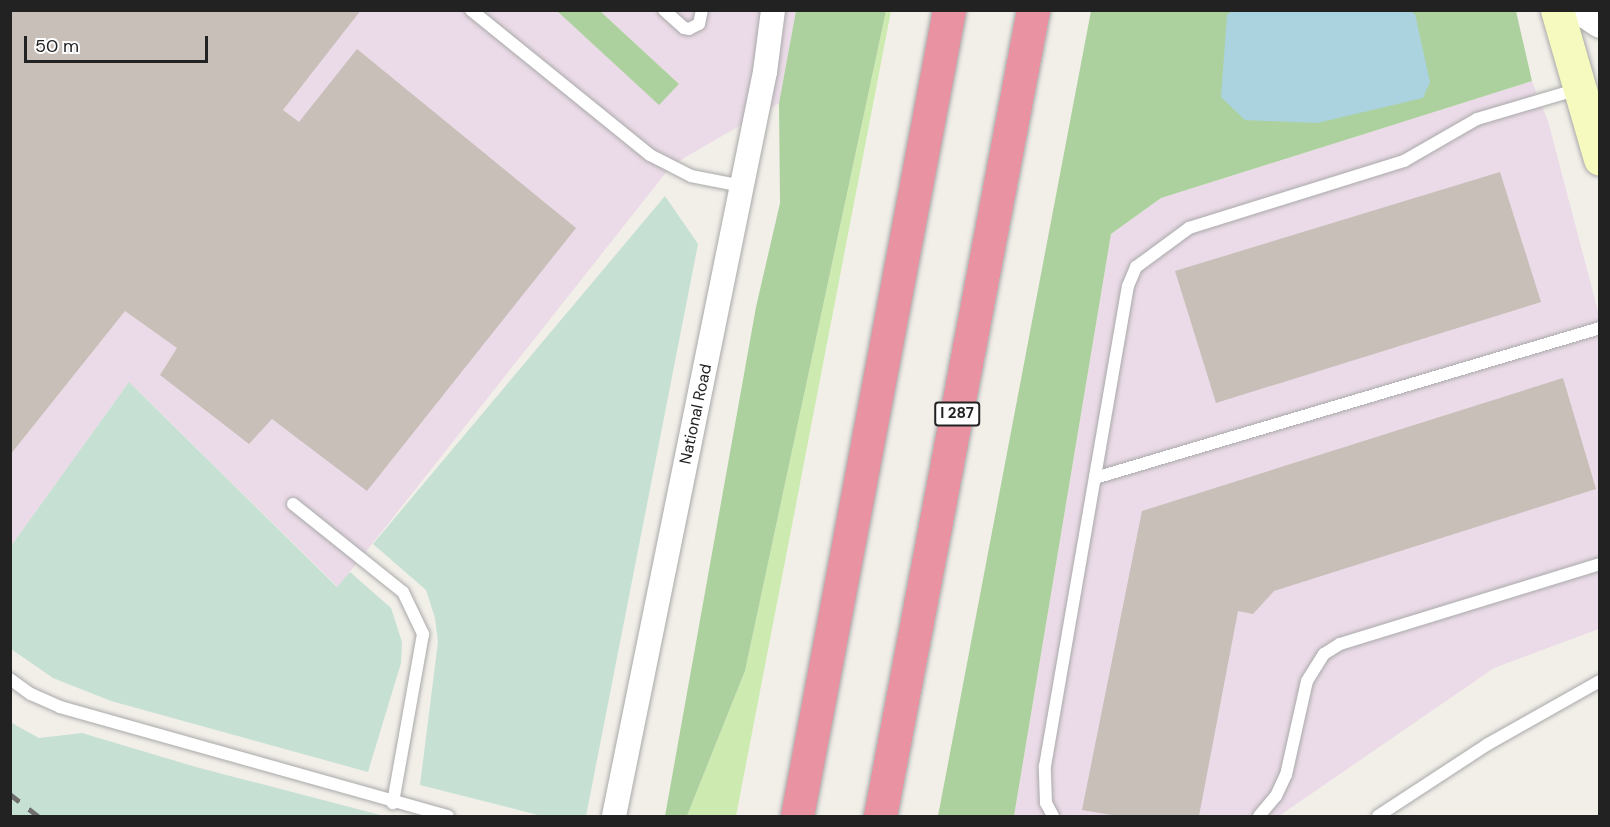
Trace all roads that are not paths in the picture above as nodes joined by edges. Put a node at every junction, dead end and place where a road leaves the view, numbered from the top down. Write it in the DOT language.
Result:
graph roads {
  1 [pos="471,10"];
  2 [pos="664,10"];
  3 [pos="702,10"];
  4 [pos="773,10"];
  5 [pos="949,10"];
  6 [pos="1033,10"];
  7 [pos="1557,10"];
  8 [pos="1581,10"];
  9 [pos="1599,23"];
  10 [pos="1578,89"];
  11 [pos="1599,159"];
  12 [pos="742,186"];
  13 [pos="1599,328"];
  14 [pos="1095,478"];
  15 [pos="293,504"];
  16 [pos="1599,564"];
  17 [pos="10,680"];
  18 [pos="1599,681"];
  19 [pos="393,803"];
  20 [pos="448,816"];
  21 [pos="614,816"];
  22 [pos="797,816"];
  23 [pos="880,816"];
  24 [pos="1053,816"];
  25 [pos="1259,816"];
  26 [pos="1378,816"];
  1 -- 12 [label="lane"];
  2 -- 3 [label="lane"];
  4 -- 12 [label="street, National Road"];
  5 -- 22 [label="highway"];
  6 -- 23 [label="highway, I 287"];
  7 -- 10 [label="main road"];
  8 -- 9 [label="street"];
  10 -- 11 [label="main road"];
  10 -- 14 [label="lane"];
  12 -- 21 [label="street, National Road"];
  13 -- 14 [label="lane"];
  14 -- 24 [label="lane"];
  15 -- 19 [label="lane"];
  16 -- 25 [label="lane"];
  17 -- 19 [label="lane"];
  18 -- 26 [label="lane"];
  19 -- 20 [label="lane"];
}
